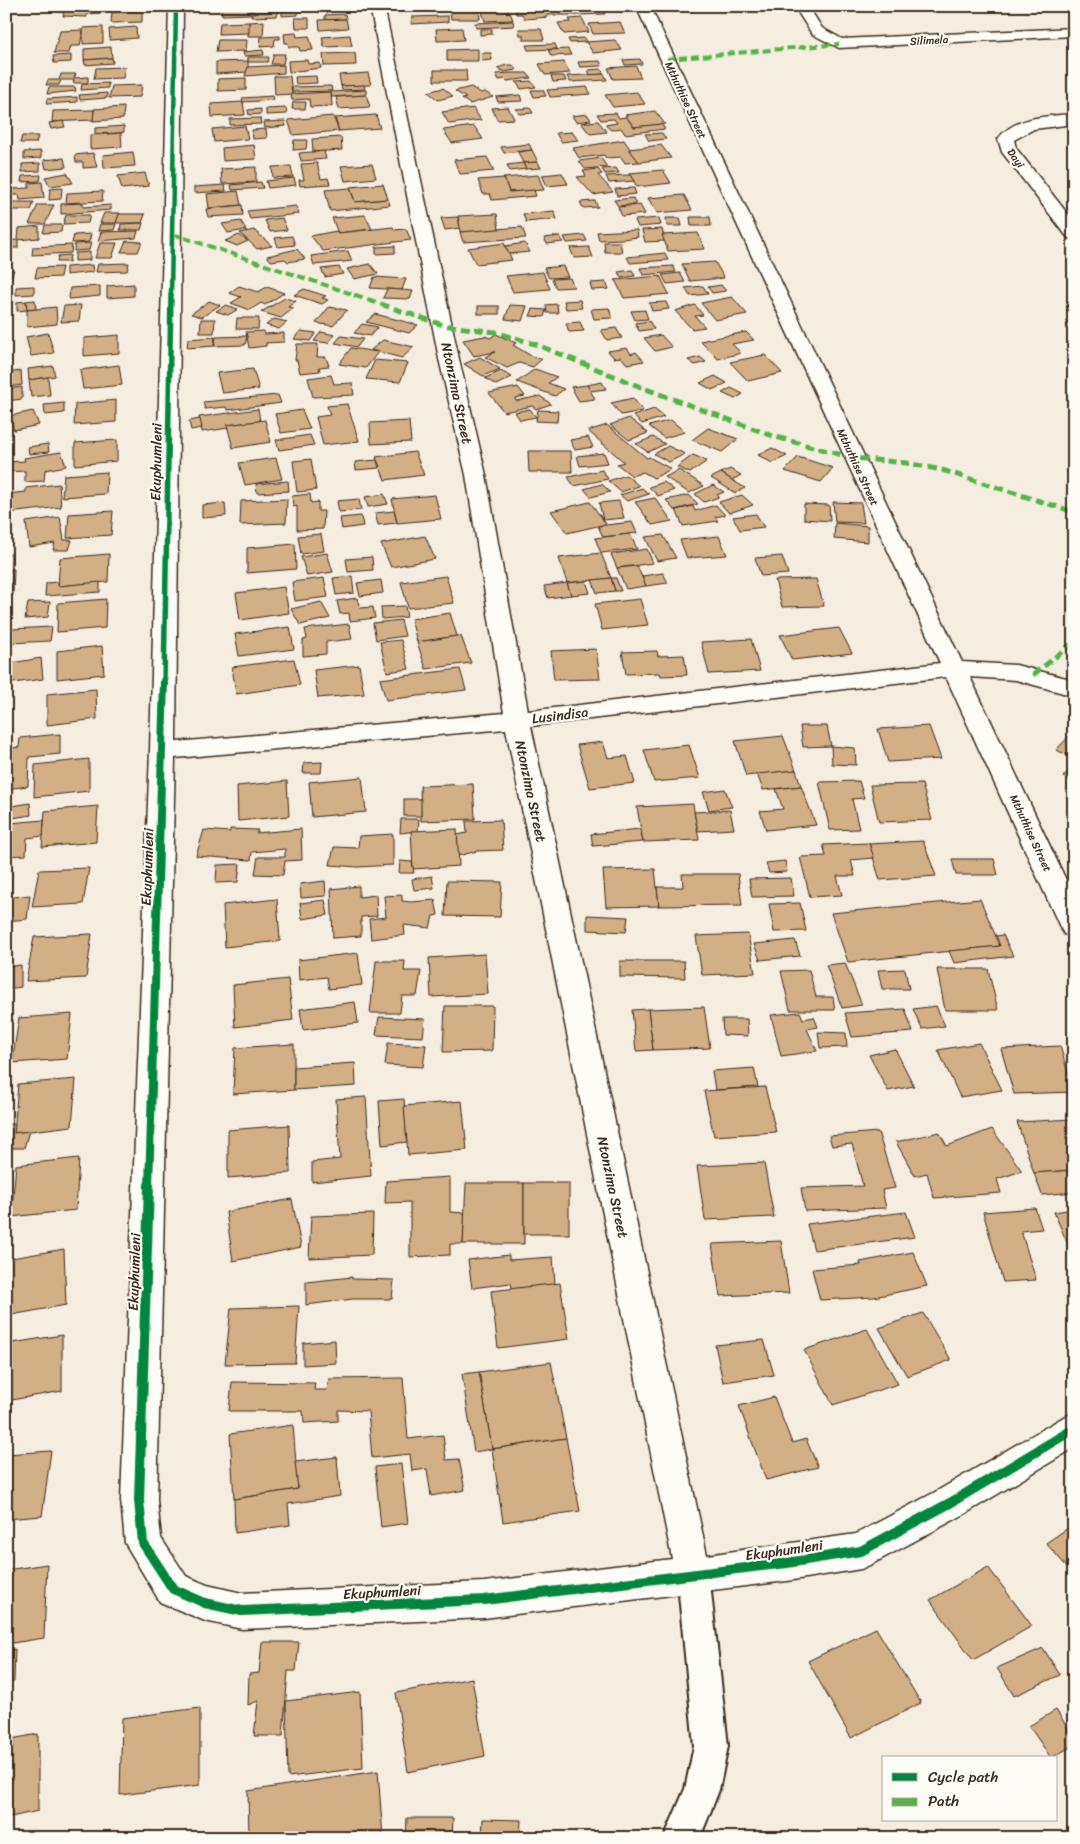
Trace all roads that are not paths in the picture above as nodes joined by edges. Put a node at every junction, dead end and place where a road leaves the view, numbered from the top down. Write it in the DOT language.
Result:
graph roads {
  1 [pos="176,6"];
  2 [pos="377,6"];
  3 [pos="642,6"];
  4 [pos="801,6"];
  5 [pos="1074,32"];
  6 [pos="1074,119"];
  7 [pos="1074,234"];
  8 [pos="955,669"];
  9 [pos="1074,688"];
  10 [pos="517,720"];
  11 [pos="163,751"];
  12 [pos="1074,927"];
  13 [pos="1074,1429"];
  14 [pos="692,1574"];
  15 [pos="682,1838"];
  1 -- 11 [label="street, Ekuphumleni"];
  2 -- 10 [label="street, Ntonzima Street"];
  3 -- 8 [label="street, Mthuthise Street"];
  4 -- 5 [label="street, Silimela"];
  6 -- 7 [label="street, Dayi"];
  8 -- 9 [label="street, Lusindisa"];
  8 -- 10 [label="street, Lusindisa"];
  8 -- 12 [label="street, Mthuthise Street"];
  10 -- 11 [label="street, Lusindisa"];
  10 -- 14 [label="street, Ntonzima Street"];
  11 -- 14 [label="street, Ekuphumleni"];
  13 -- 14 [label="street, Ekuphumleni"];
  14 -- 15 [label="lane"];
}
